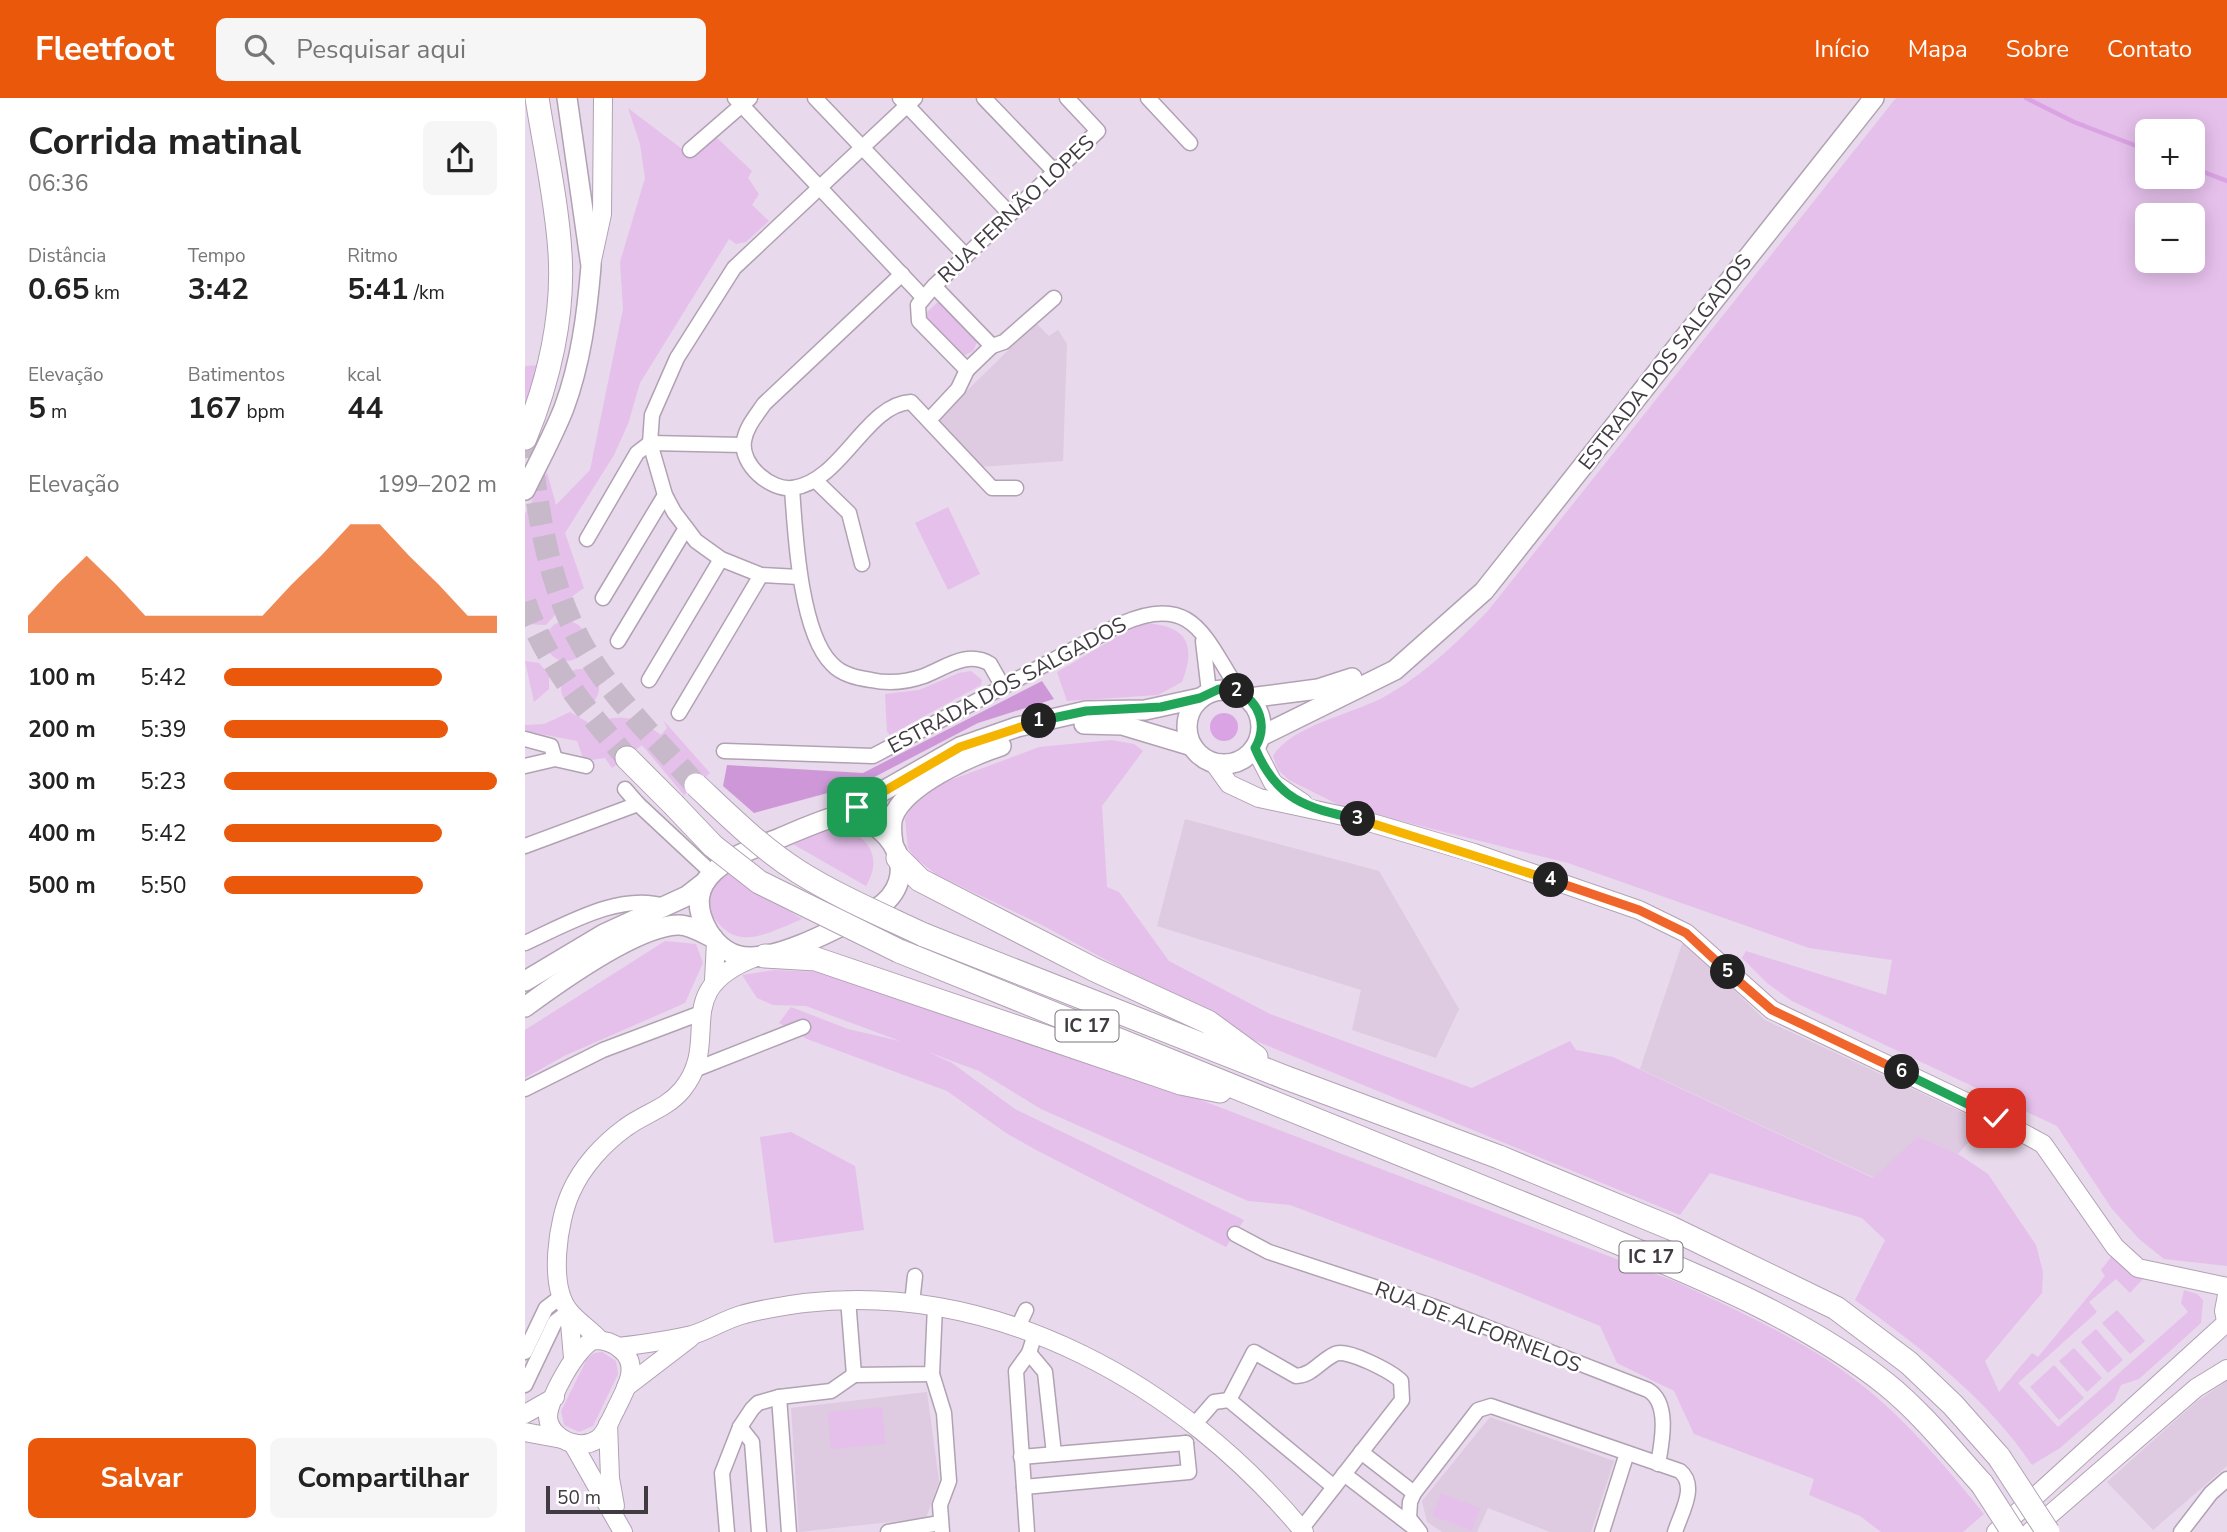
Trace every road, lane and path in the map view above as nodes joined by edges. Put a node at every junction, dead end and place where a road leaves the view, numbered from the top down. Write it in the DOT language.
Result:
graph roads {
  1 [pos="537,98"];
  2 [pos="567,98"];
  3 [pos="603,98"];
  4 [pos="815,98"];
  5 [pos="984,98"];
  6 [pos="1067,98"];
  7 [pos="1148,98"];
  8 [pos="1874,98"];
  9 [pos="743,100"];
  10 [pos="907,101"];
  11 [pos="1190,144"];
  12 [pos="863,148"];
  13 [pos="690,150"];
  14 [pos="1055,172"];
  15 [pos="821,189"];
  16 [pos="1010,214"];
  17 [pos="966,256"];
  18 [pos="591,266"];
  19 [pos="902,274"];
  20 [pos="925,296"];
  21 [pos="1054,298"];
  22 [pos="992,346"];
  23 [pos="967,370"];
  24 [pos="930,419"];
  25 [pos="525,438"];
  26 [pos="650,443"];
  27 [pos="743,445"];
  28 [pos="816,481"];
  29 [pos="792,488"];
  30 [pos="1016,488"];
  31 [pos="525,490"];
  32 [pos="666,495"];
  33 [pos="686,528"];
  34 [pos="587,540"];
  35 [pos="721,559"];
  36 [pos="862,564"];
  37 [pos="761,575"];
  38 [pos="799,577"];
  39 [pos="603,598"];
  40 [pos="1451,623"];
  41 [pos="1200,629"];
  42 [pos="618,641"];
  43 [pos="649,680"];
  44 [pos="1003,687"];
  45 [pos="1205,695"];
  46 [pos="1245,695"];
  47 [pos="679,713"];
  48 [pos="525,739"];
  49 [pos="1258,742"];
  50 [pos="1192,746"];
  51 [pos="724,751"];
  52 [pos="628,758"];
  53 [pos="555,759"];
  54 [pos="1214,763"];
  55 [pos="525,766"];
  56 [pos="586,766"];
  57 [pos="697,785"];
  58 [pos="625,789"];
  59 [pos="638,804"];
  60 [pos="1315,810"];
  61 [pos="840,816"];
  62 [pos="525,846"];
  63 [pos="895,851"];
  64 [pos="708,877"];
  65 [pos="664,906"];
  66 [pos="714,940"];
  67 [pos="525,943"];
  68 [pos="761,957"];
  69 [pos="714,980"];
  70 [pos="525,981"];
  71 [pos="525,1007"];
  72 [pos="701,1013"];
  73 [pos="803,1027"];
  74 [pos="694,1070"];
  75 [pos="1284,1077"];
  76 [pos="525,1089"];
  77 [pos="1275,1101"];
  78 [pos="1234,1234"];
  79 [pos="915,1276"];
  80 [pos="2227,1287"];
  81 [pos="2227,1295"];
  82 [pos="848,1299"];
  83 [pos="565,1303"];
  84 [pos="912,1303"];
  85 [pos="935,1306"];
  86 [pos="1026,1310"];
  87 [pos="2227,1324"];
  88 [pos="1018,1327"];
  89 [pos="695,1334"];
  90 [pos="1035,1334"];
  91 [pos="600,1340"];
  92 [pos="618,1347"];
  93 [pos="525,1352"];
  94 [pos="1028,1353"];
  95 [pos="573,1359"];
  96 [pos="2227,1369"];
  97 [pos="932,1374"];
  98 [pos="854,1375"];
  99 [pos="525,1385"];
  100 [pos="626,1387"];
  101 [pos="555,1397"];
  102 [pos="779,1397"];
  103 [pos="1229,1400"];
  104 [pos="525,1414"];
  105 [pos="608,1424"];
  106 [pos="740,1427"];
  107 [pos="1197,1427"];
  108 [pos="525,1432"];
  109 [pos="568,1441"];
  110 [pos="1186,1443"];
  111 [pos="1361,1452"];
  112 [pos="1627,1453"];
  113 [pos="1054,1454"];
  114 [pos="1021,1457"];
  115 [pos="1658,1464"];
  116 [pos="1344,1474"];
  117 [pos="2227,1479"];
  118 [pos="1024,1487"];
  119 [pos="1334,1487"];
  120 [pos="1414,1493"];
  121 [pos="620,1526"];
  122 [pos="941,1527"];
  123 [pos="1417,1529"];
  124 [pos="1301,1531"];
  125 [pos="727,1532"];
  126 [pos="759,1532"];
  127 [pos="789,1532"];
  128 [pos="888,1532"];
  129 [pos="1027,1532"];
  130 [pos="1602,1532"];
  131 [pos="1675,1532"];
  132 [pos="1996,1532"];
  133 [pos="2013,1532"];
  134 [pos="2030,1532"];
  135 [pos="2048,1532"];
  136 [pos="2181,1532"];
  1 -- 25 [label="highway"];
  2 -- 18 [label="main road"];
  3 -- 18 [label="street"];
  4 -- 12 [label="street"];
  5 -- 14 [label="street"];
  6 -- 14 [label="street, RUA FERNÃO LOPES"];
  7 -- 11 [label="street"];
  8 -- 40 [label="main road, ESTRADA DOS SALGADOS"];
  9 -- 13 [label="street"];
  9 -- 15 [label="street"];
  10 -- 12 [label="street"];
  10 -- 16 [label="street"];
  12 -- 15 [label="street"];
  12 -- 17 [label="street"];
  14 -- 16 [label="street, RUA FERNÃO LOPES"];
  15 -- 19 [label="street"];
  15 -- 26 [label="street"];
  16 -- 17 [label="street, RUA FERNÃO LOPES"];
  17 -- 20 [label="street, RUA FERNÃO LOPES"];
  18 -- 31 [label="main road"];
  19 -- 20 [label="street"];
  19 -- 27 [label="street"];
  20 -- 22 [label="street"];
  20 -- 23 [label="street"];
  21 -- 22 [label="street"];
  22 -- 23 [label="street"];
  23 -- 24 [label="street"];
  24 -- 28 [label="street"];
  24 -- 30 [label="street"];
  26 -- 27 [label="street"];
  26 -- 32 [label="street"];
  26 -- 34 [label="street"];
  27 -- 29 [label="street"];
  28 -- 29 [label="street"];
  28 -- 36 [label="street"];
  29 -- 38 [label="street"];
  32 -- 33 [label="street"];
  32 -- 39 [label="street"];
  33 -- 35 [label="street"];
  33 -- 42 [label="street"];
  35 -- 37 [label="street"];
  35 -- 43 [label="street"];
  37 -- 38 [label="street"];
  37 -- 47 [label="street"];
  38 -- 44 [label="street"];
  40 -- 46 [label="main road, ESTRADA DOS SALGADOS"];
  40 -- 49 [label="main road, ESTRADA DOS SALGADOS"];
  41 -- 44 [label="street, ESTRADA DOS SALGADOS"];
  41 -- 45 [label="street"];
  41 -- 46 [label="street"];
  44 -- 51 [label="street, ESTRADA DOS SALGADOS"];
  45 -- 46 [label="main road"];
  45 -- 50 [label="main road"];
  45 -- 61 [label="main road"];
  46 -- 49 [label="main road"];
  48 -- 53 [label="street"];
  49 -- 54 [label="main road"];
  49 -- 60 [label="street"];
  50 -- 54 [label="main road"];
  50 -- 63 [label="main road"];
  52 -- 77 [label="highway, IC 17, bridge"];
  53 -- 55 [label="street"];
  53 -- 56 [label="street"];
  54 -- 60 [label="street"];
  57 -- 75 [label="highway, IC 17, bridge"];
  58 -- 59 [label="street"];
  59 -- 62 [label="street"];
  59 -- 64 [label="street"];
  60 -- 80 [label="street"];
  61 -- 63 [label="main road"];
  61 -- 64 [label="main road"];
  63 -- 68 [label="main road"];
  63 -- 75 [label="highway"];
  64 -- 65 [label="main road"];
  64 -- 66 [label="main road"];
  65 -- 67 [label="street"];
  65 -- 70 [label="main road"];
  66 -- 68 [label="main road"];
  66 -- 69 [label="street"];
  66 -- 71 [label="main road"];
  68 -- 69 [label="street"];
  68 -- 77 [label="highway"];
  69 -- 72 [label="street"];
  72 -- 74 [label="street"];
  72 -- 76 [label="street"];
  73 -- 74 [label="street"];
  74 -- 83 [label="street"];
  75 -- 135 [label="highway, IC 17, bridge"];
  77 -- 133 [label="highway, IC 17, bridge"];
  78 -- 115 [label="street, RUA DE ALFORNELOS"];
  79 -- 84 [label="street"];
  81 -- 87 [label="street"];
  82 -- 84 [label="street"];
  82 -- 89 [label="street"];
  82 -- 98 [label="street"];
  83 -- 91 [label="street"];
  83 -- 93 [label="street"];
  83 -- 95 [label="street"];
  83 -- 99 [label="street"];
  84 -- 85 [label="street"];
  85 -- 88 [label="street"];
  85 -- 97 [label="street"];
  86 -- 88 [label="street"];
  87 -- 132 [label="street"];
  88 -- 90 [label="street"];
  89 -- 92 [label="street"];
  89 -- 100 [label="street"];
  90 -- 94 [label="street"];
  90 -- 107 [label="street"];
  91 -- 92 [label="street"];
  91 -- 95 [label="street"];
  92 -- 100 [label="street"];
  94 -- 113 [label="street"];
  94 -- 114 [label="street"];
  95 -- 101 [label="street"];
  96 -- 134 [label="street"];
  97 -- 98 [label="street"];
  97 -- 122 [label="street"];
  98 -- 102 [label="street"];
  100 -- 105 [label="street"];
  101 -- 104 [label="street"];
  101 -- 109 [label="street"];
  102 -- 106 [label="street"];
  102 -- 127 [label="street"];
  103 -- 107 [label="street"];
  103 -- 111 [label="street"];
  103 -- 119 [label="street"];
  105 -- 109 [label="street"];
  105 -- 121 [label="street"];
  106 -- 125 [label="street"];
  106 -- 126 [label="street"];
  107 -- 110 [label="street"];
  107 -- 124 [label="street"];
  108 -- 109 [label="street"];
  109 -- 121 [label="street"];
  110 -- 113 [label="street"];
  110 -- 118 [label="street"];
  111 -- 116 [label="street"];
  111 -- 120 [label="street"];
  112 -- 115 [label="street"];
  112 -- 120 [label="street"];
  112 -- 130 [label="street"];
  113 -- 114 [label="street"];
  114 -- 118 [label="street"];
  115 -- 131 [label="street"];
  116 -- 119 [label="street"];
  116 -- 123 [label="street"];
  117 -- 136 [label="street"];
  118 -- 129 [label="street"];
  119 -- 124 [label="street"];
  120 -- 123 [label="street"];
  122 -- 128 [label="street"];
}
